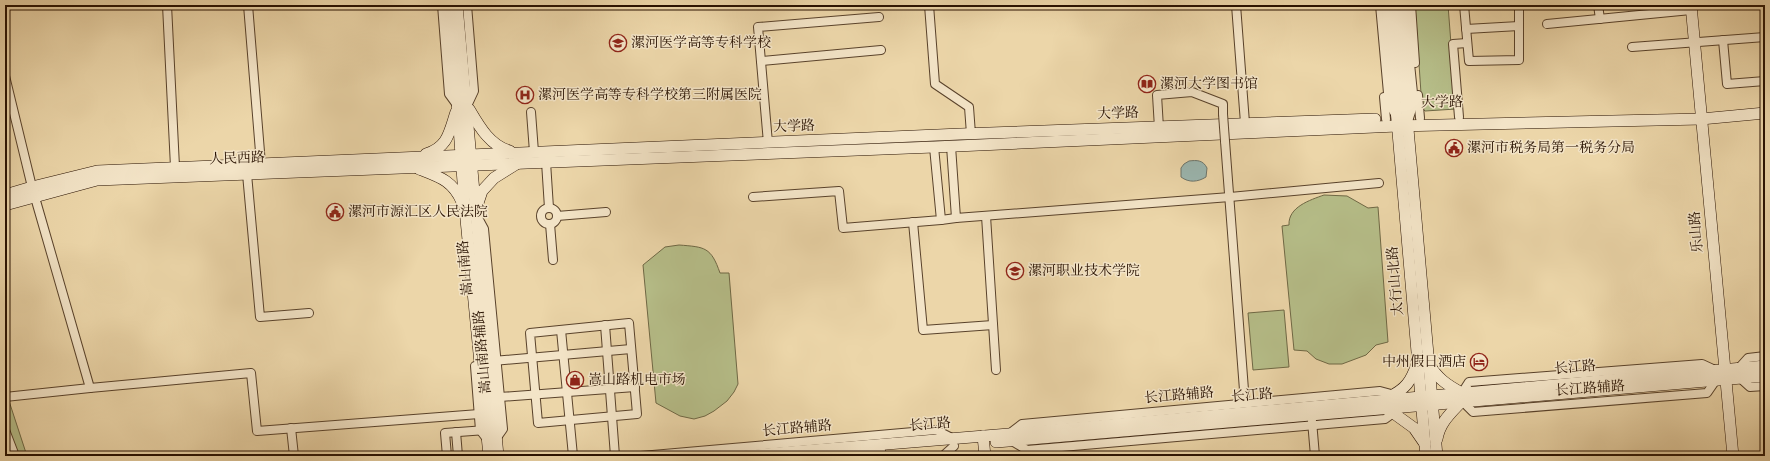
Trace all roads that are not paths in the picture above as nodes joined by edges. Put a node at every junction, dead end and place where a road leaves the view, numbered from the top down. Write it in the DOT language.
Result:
graph roads {
  1 [pos="168,5"];
  2 [pos="248,5"];
  3 [pos="442,5"];
  4 [pos="450,5"];
  5 [pos="457,5"];
  6 [pos="467,5"];
  7 [pos="929,5"];
  8 [pos="1236,5"];
  9 [pos="1376,5"];
  10 [pos="1380,5"];
  11 [pos="1387,5"];
  12 [pos="1397,5"];
  13 [pos="1404,5"];
  14 [pos="1410,5"];
  15 [pos="1464,5"];
  16 [pos="1519,5"];
  17 [pos="1598,5"];
  18 [pos="1691,7"];
  19 [pos="879,17"];
  20 [pos="1600,19"];
  21 [pos="1547,24"];
  22 [pos="1519,26"];
  23 [pos="1466,29"];
  24 [pos="1765,37"];
  25 [pos="1723,40"];
  26 [pos="1467,43"];
  27 [pos="1694,43"];
  28 [pos="1632,47"];
  29 [pos="881,50"];
  30 [pos="761,61"];
  31 [pos="5,76"];
  32 [pos="1765,81"];
  33 [pos="1410,103"];
  34 [pos="1392,104"];
  35 [pos="462,106"];
  36 [pos="1765,106"];
  37 [pos="531,112"];
  38 [pos="1765,113"];
  39 [pos="1701,116"];
  40 [pos="1459,117"];
  41 [pos="1420,118"];
  42 [pos="1393,121"];
  43 [pos="1409,122"];
  44 [pos="1245,123"];
  45 [pos="1159,128"];
  46 [pos="971,134"];
  47 [pos="768,143"];
  48 [pos="951,146"];
  49 [pos="934,147"];
  50 [pos="534,152"];
  51 [pos="630,153"];
  52 [pos="518,158"];
  53 [pos="467,160"];
  54 [pos="414,162"];
  55 [pos="546,162"];
  56 [pos="261,164"];
  57 [pos="175,172"];
  58 [pos="247,174"];
  59 [pos="1379,183"];
  60 [pos="34,192"];
  61 [pos="5,195"];
  62 [pos="753,197"];
  63 [pos="1230,197"];
  64 [pos="5,205"];
  65 [pos="549,208"];
  66 [pos="606,212"];
  67 [pos="471,213"];
  68 [pos="557,216"];
  69 [pos="986,216"];
  70 [pos="956,218"];
  71 [pos="941,220"];
  72 [pos="913,222"];
  73 [pos="550,224"];
  74 [pos="553,260"];
  75 [pos="309,313"];
  76 [pos="605,325"];
  77 [pos="993,326"];
  78 [pos="561,330"];
  79 [pos="631,349"];
  80 [pos="607,351"];
  81 [pos="563,355"];
  82 [pos="1765,356"];
  83 [pos="532,357"];
  84 [pos="493,361"];
  85 [pos="1423,361"];
  86 [pos="1765,366"];
  87 [pos="996,370"];
  88 [pos="1739,373"];
  89 [pos="1721,375"];
  90 [pos="1765,376"];
  91 [pos="1765,386"];
  92 [pos="635,387"];
  93 [pos="90,388"];
  94 [pos="610,389"];
  95 [pos="567,392"];
  96 [pos="535,394"];
  97 [pos="5,397"];
  98 [pos="500,397"];
  99 [pos="1462,397"];
  100 [pos="1427,400"];
  101 [pos="1393,403"];
  102 [pos="1245,404"];
  103 [pos="479,414"];
  104 [pos="612,416"];
  105 [pos="570,420"];
  106 [pos="1312,420"];
  107 [pos="291,428"];
  108 [pos="5,430"];
  109 [pos="456,432"];
  110 [pos="490,436"];
  111 [pos="1010,438"];
  112 [pos="984,439"];
  113 [pos="953,442"];
  114 [pos="1431,451"];
  115 [pos="15,456"];
  116 [pos="294,456"];
  117 [pos="447,456"];
  118 [pos="458,456"];
  119 [pos="489,456"];
  120 [pos="498,456"];
  121 [pos="508,456"];
  122 [pos="573,456"];
  123 [pos="615,456"];
  124 [pos="641,456"];
  125 [pos="742,456"];
  126 [pos="836,456"];
  127 [pos="943,456"];
  128 [pos="985,456"];
  129 [pos="1315,456"];
  130 [pos="1733,456"];
  1 -- 57 [label="street"];
  2 -- 56 [label="street"];
  3 -- 35 [label="street"];
  4 -- 35 [label="main road, 嵩山南路"];
  5 -- 35 [label="main road, 嵩山南路"];
  6 -- 35 [label="street"];
  7 -- 46 [label="street"];
  8 -- 44 [label="street"];
  9 -- 42 [label="street"];
  10 -- 34 [label="street"];
  11 -- 34 [label="main road, 太行山北路"];
  12 -- 33 [label="main road, 太行山北路"];
  13 -- 33 [label="street"];
  14 -- 41 [label="street"];
  15 -- 23 [label="street"];
  16 -- 22 [label="street"];
  17 -- 20 [label="street"];
  18 -- 20 [label="street"];
  18 -- 27 [label="main road, 乐山路"];
  19 -- 30 [label="street"];
  20 -- 21 [label="street"];
  22 -- 23 [label="street"];
  22 -- 26 [label="street"];
  23 -- 26 [label="street"];
  24 -- 25 [label="street"];
  25 -- 27 [label="street"];
  25 -- 32 [label="street"];
  26 -- 40 [label="street"];
  27 -- 28 [label="street"];
  27 -- 39 [label="main road, 乐山路"];
  29 -- 30 [label="street"];
  30 -- 47 [label="street"];
  31 -- 60 [label="street"];
  33 -- 43 [label="main road, 太行山北路"];
  34 -- 42 [label="main road, 太行山北路"];
  35 -- 52 [label="main road"];
  35 -- 53 [label="main road, 嵩山南路"];
  35 -- 54 [label="main road"];
  36 -- 39 [label="main road, 大学路"];
  37 -- 50 [label="street"];
  38 -- 39 [label="main road, 大学路"];
  39 -- 40 [label="main road, 大学路"];
  39 -- 43 [label="main road, 大学路"];
  39 -- 89 [label="main road, 乐山路"];
  40 -- 41 [label="main road, 大学路"];
  41 -- 43 [label="main road, 大学路"];
  42 -- 43 [label="main road, 大学路"];
  42 -- 44 [label="main road, 大学路"];
  42 -- 48 [label="main road, 大学路"];
  42 -- 85 [label="main road, 太行山北路"];
  43 -- 85 [label="main road, 太行山北路"];
  44 -- 45 [label="main road, 大学路"];
  45 -- 46 [label="main road, 大学路"];
  45 -- 63 [label="street, bridge"];
  46 -- 47 [label="main road, 大学路"];
  47 -- 51 [label="main road, 大学路"];
  48 -- 49 [label="main road, 大学路"];
  48 -- 70 [label="street"];
  49 -- 51 [label="main road, 大学路"];
  49 -- 71 [label="street"];
  50 -- 51 [label="main road, 大学路"];
  50 -- 52 [label="main road, 大学路"];
  51 -- 55 [label="main road, 大学路"];
  52 -- 53 [label="main road, 大学路"];
  52 -- 55 [label="main road, 大学路"];
  52 -- 67 [label="main road"];
  53 -- 54 [label="main road, 人民西路"];
  53 -- 67 [label="main road, 嵩山南路"];
  54 -- 56 [label="main road, 人民西路"];
  54 -- 58 [label="main road, 人民西路"];
  54 -- 67 [label="main road"];
  55 -- 65 [label="street"];
  56 -- 57 [label="main road, 人民西路"];
  57 -- 58 [label="main road, 人民西路"];
  57 -- 60 [label="main road, 人民西路"];
  58 -- 75 [label="street"];
  59 -- 63 [label="street"];
  60 -- 61 [label="main road, 人民西路"];
  60 -- 64 [label="main road, 人民西路"];
  60 -- 93 [label="street"];
  62 -- 72 [label="street"];
  63 -- 69 [label="street"];
  63 -- 102 [label="street"];
  65 -- 68 [label="street"];
  65 -- 73 [label="street"];
  66 -- 68 [label="street"];
  67 -- 84 [label="main road, 嵩山南路"];
  67 -- 103 [label="street, 嵩山南路辅路"];
  67 -- 110 [label="main road, 嵩山南路"];
  68 -- 73 [label="street"];
  69 -- 70 [label="street"];
  69 -- 77 [label="street"];
  70 -- 71 [label="street"];
  71 -- 72 [label="street"];
  72 -- 77 [label="street"];
  73 -- 74 [label="street"];
  76 -- 78 [label="street"];
  76 -- 79 [label="street"];
  76 -- 80 [label="street"];
  77 -- 87 [label="street"];
  78 -- 81 [label="street"];
  78 -- 83 [label="street"];
  79 -- 80 [label="street"];
  79 -- 92 [label="street"];
  80 -- 81 [label="street"];
  80 -- 94 [label="street"];
  81 -- 83 [label="street"];
  81 -- 95 [label="street"];
  82 -- 88 [label="street"];
  83 -- 84 [label="street"];
  83 -- 96 [label="street"];
  84 -- 98 [label="street, 嵩山南路辅路"];
  84 -- 110 [label="main road, 嵩山南路"];
  85 -- 99 [label="main road"];
  85 -- 100 [label="main road, 太行山北路"];
  85 -- 101 [label="main road"];
  86 -- 88 [label="main road, 长江路"];
  88 -- 89 [label="main road, 长江路"];
  88 -- 90 [label="main road, 长江路"];
  88 -- 91 [label="street"];
  89 -- 99 [label="main road, 长江路"];
  89 -- 99 [label="street, 长江路辅路"];
  89 -- 130 [label="main road, 乐山路"];
  92 -- 94 [label="street"];
  92 -- 104 [label="street"];
  93 -- 97 [label="street"];
  93 -- 107 [label="street"];
  94 -- 95 [label="street"];
  94 -- 104 [label="street"];
  95 -- 96 [label="street"];
  95 -- 105 [label="street"];
  96 -- 98 [label="street"];
  96 -- 105 [label="street"];
  98 -- 110 [label="street, 嵩山南路辅路"];
  99 -- 100 [label="main road, 长江路"];
  99 -- 114 [label="main road"];
  100 -- 101 [label="main road, 长江路"];
  100 -- 114 [label="main road, 太行山北路"];
  101 -- 102 [label="street, 长江路辅路"];
  101 -- 106 [label="main road, 长江路"];
  101 -- 111 [label="main road, 长江路"];
  101 -- 114 [label="main road"];
  102 -- 111 [label="street, 长江路辅路"];
  103 -- 107 [label="street"];
  103 -- 110 [label="street, 嵩山南路辅路"];
  104 -- 105 [label="street"];
  104 -- 123 [label="street"];
  105 -- 122 [label="street"];
  106 -- 111 [label="main road, 长江路"];
  106 -- 129 [label="street"];
  107 -- 116 [label="street"];
  108 -- 115 [label="street"];
  109 -- 110 [label="street"];
  109 -- 117 [label="street"];
  109 -- 118 [label="street"];
  110 -- 119 [label="main road, 嵩山南路"];
  110 -- 120 [label="main road, 嵩山南路"];
  110 -- 121 [label="main road"];
  111 -- 112 [label="main road, 长江路"];
  112 -- 113 [label="main road, 长江路"];
  112 -- 128 [label="main road"];
  113 -- 124 [label="street, 长江路辅路"];
  113 -- 125 [label="main road, 长江路"];
  113 -- 126 [label="main road, 长江路"];
  113 -- 127 [label="street"];
}
